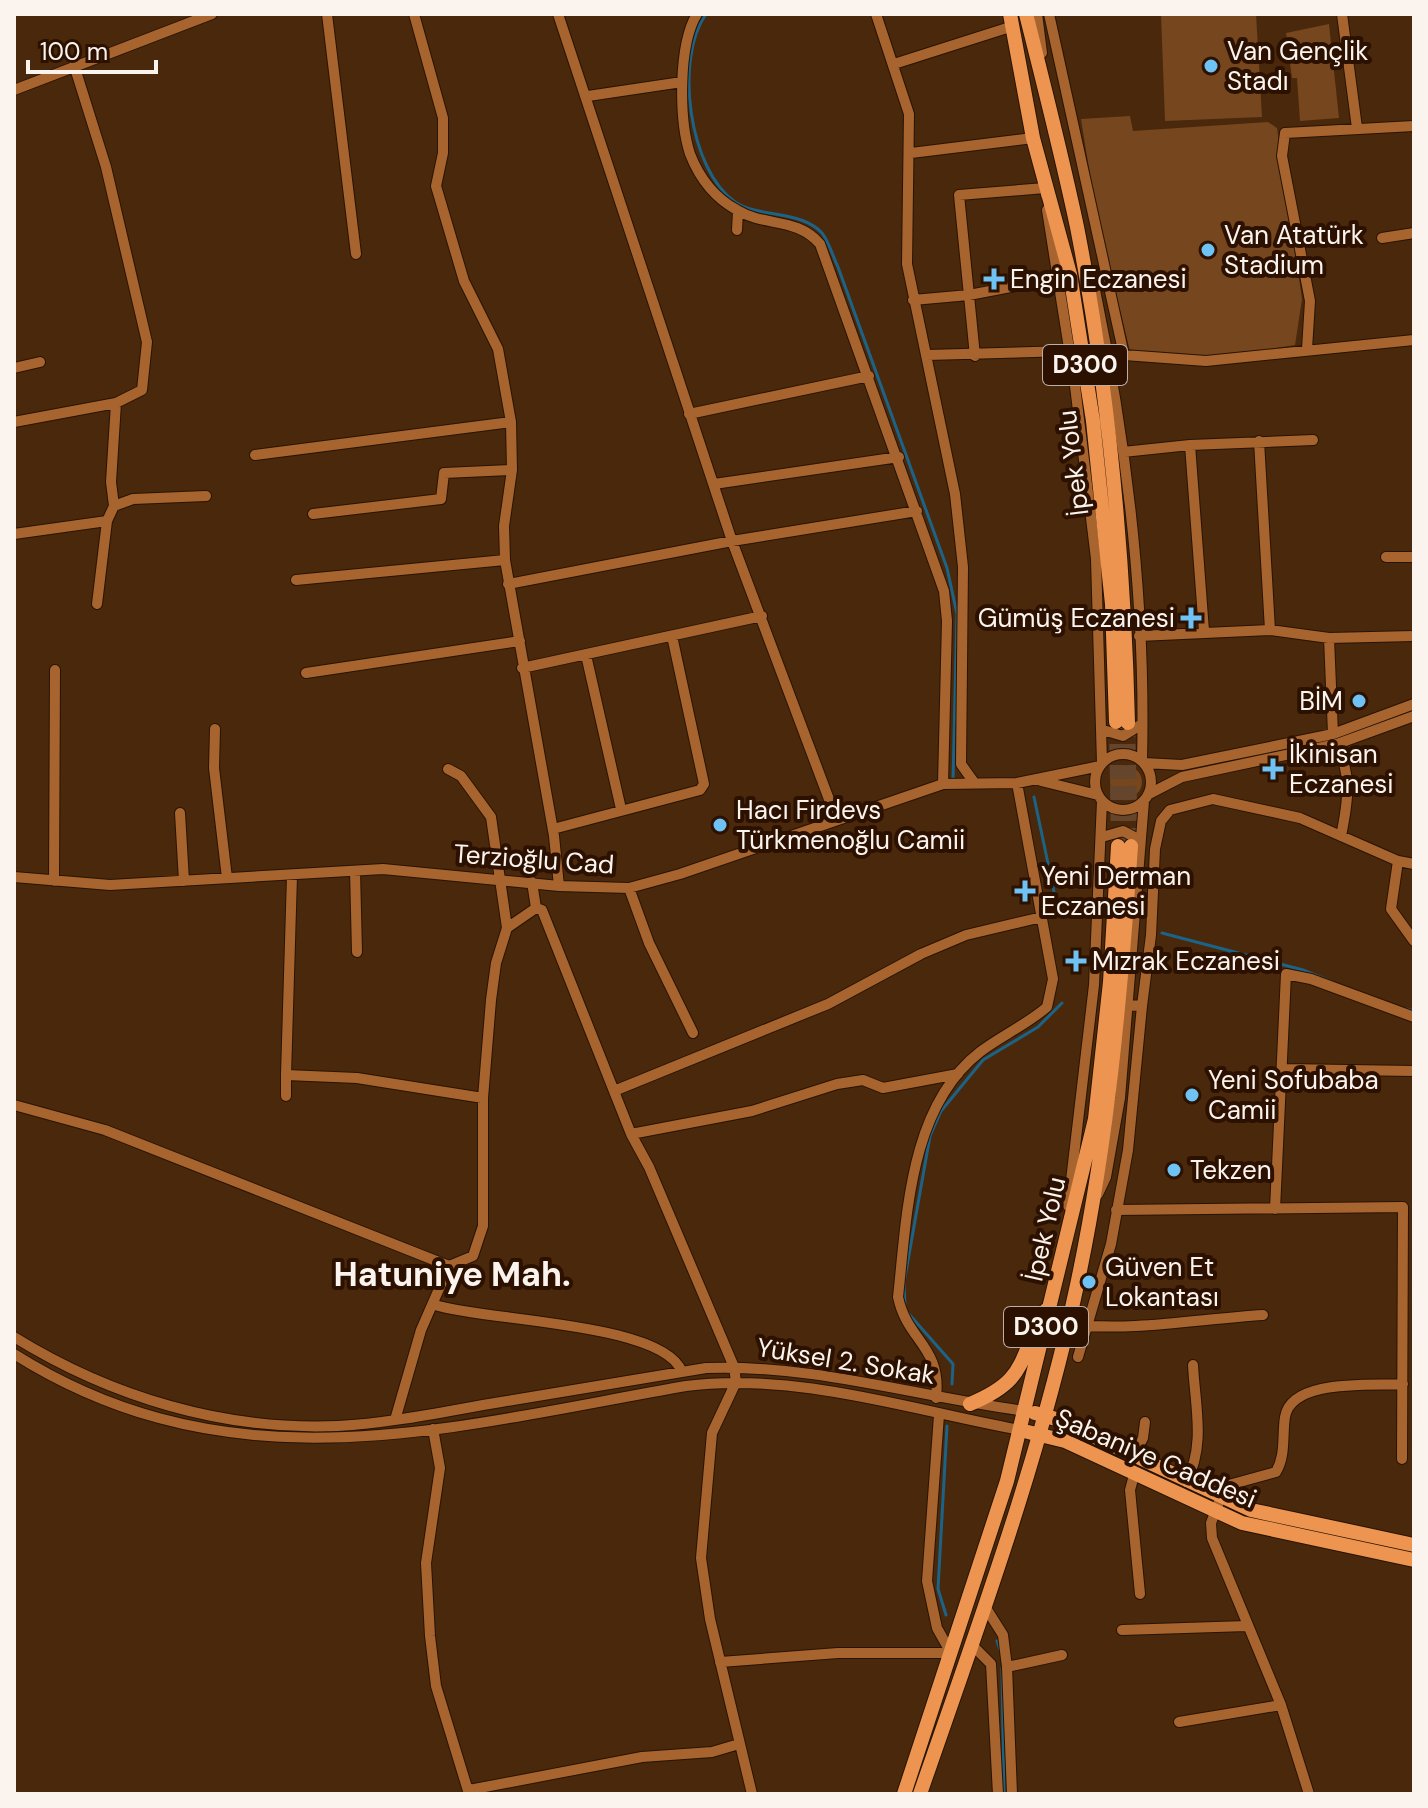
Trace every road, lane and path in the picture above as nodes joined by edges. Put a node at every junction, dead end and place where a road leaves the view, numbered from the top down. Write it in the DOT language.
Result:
graph roads {
  1 [pos="212,14"];
  2 [pos="327,14"];
  3 [pos="414,14"];
  4 [pos="558,14"];
  5 [pos="697,14"];
  6 [pos="876,14"];
  7 [pos="1004,14"];
  8 [pos="1026,14"];
  9 [pos="1037,14"];
  10 [pos="1049,14"];
  11 [pos="1342,14"];
  12 [pos="1009,21"];
  13 [pos="894,64"];
  14 [pos="74,65"];
  15 [pos="682,82"];
  16 [pos="14,90"];
  17 [pos="588,96"];
  18 [pos="1047,99"];
  19 [pos="1414,126"];
  20 [pos="1357,128"];
  21 [pos="1033,138"];
  22 [pos="911,153"];
  23 [pos="1045,188"];
  24 [pos="738,211"];
  25 [pos="1077,229"];
  26 [pos="737,230"];
  27 [pos="1414,233"];
  28 [pos="1382,238"];
  29 [pos="356,254"];
  30 [pos="1058,278"];
  31 [pos="969,295"];
  32 [pos="913,300"];
  33 [pos="1414,340"];
  34 [pos="1307,349"];
  35 [pos="1069,351"];
  36 [pos="927,355"];
  37 [pos="975,356"];
  38 [pos="40,362"];
  39 [pos="14,368"];
  40 [pos="869,376"];
  41 [pos="116,403"];
  42 [pos="689,414"];
  43 [pos="14,422"];
  44 [pos="511,422"];
  45 [pos="1313,440"];
  46 [pos="1259,441"];
  47 [pos="1190,445"];
  48 [pos="1123,452"];
  49 [pos="255,455"];
  50 [pos="899,457"];
  51 [pos="512,470"];
  52 [pos="714,484"];
  53 [pos="206,496"];
  54 [pos="114,506"];
  55 [pos="917,511"];
  56 [pos="313,514"];
  57 [pos="107,521"];
  58 [pos="14,534"];
  59 [pos="732,541"];
  60 [pos="1386,557"];
  61 [pos="1414,557"];
  62 [pos="505,560"];
  63 [pos="296,580"];
  64 [pos="508,584"];
  65 [pos="97,604"];
  66 [pos="762,616"];
  67 [pos="1270,630"];
  68 [pos="1204,631"];
  69 [pos="672,636"];
  70 [pos="1139,636"];
  71 [pos="1414,636"];
  72 [pos="1329,638"];
  73 [pos="520,641"];
  74 [pos="586,655"];
  75 [pos="522,668"];
  76 [pos="55,670"];
  77 [pos="306,673"];
  78 [pos="1414,704"];
  79 [pos="1414,716"];
  80 [pos="1122,725"];
  81 [pos="215,729"];
  82 [pos="1335,739"];
  83 [pos="1143,762"];
  84 [pos="1101,764"];
  85 [pos="448,769"];
  86 [pos="1035,780"];
  87 [pos="973,781"];
  88 [pos="1017,783"];
  89 [pos="943,784"];
  90 [pos="1100,798"];
  91 [pos="1146,798"];
  92 [pos="621,809"];
  93 [pos="180,813"];
  94 [pos="836,818"];
  95 [pos="553,829"];
  96 [pos="1341,836"];
  97 [pos="1102,837"];
  98 [pos="1130,844"];
  99 [pos="1398,861"];
  100 [pos="1414,864"];
  101 [pos="355,871"];
  102 [pos="292,876"];
  103 [pos="14,877"];
  104 [pos="227,878"];
  105 [pos="502,879"];
  106 [pos="54,881"];
  107 [pos="184,881"];
  108 [pos="532,882"];
  109 [pos="559,886"];
  110 [pos="629,888"];
  111 [pos="536,908"];
  112 [pos="1042,917"];
  113 [pos="507,928"];
  114 [pos="1414,941"];
  115 [pos="357,952"];
  116 [pos="1129,1005"];
  117 [pos="1142,1006"];
  118 [pos="1414,1017"];
  119 [pos="693,1033"];
  120 [pos="1283,1069"];
  121 [pos="1414,1071"];
  122 [pos="958,1074"];
  123 [pos="286,1075"];
  124 [pos="614,1091"];
  125 [pos="286,1096"];
  126 [pos="483,1098"];
  127 [pos="14,1105"];
  128 [pos="631,1134"];
  129 [pos="1275,1209"];
  130 [pos="1091,1210"];
  131 [pos="1116,1210"];
  132 [pos="1064,1251"];
  133 [pos="449,1266"];
  134 [pos="1054,1296"];
  135 [pos="435,1305"];
  136 [pos="1263,1315"];
  137 [pos="1068,1324"];
  138 [pos="1085,1326"];
  139 [pos="14,1337"];
  140 [pos="14,1354"];
  141 [pos="1078,1357"];
  142 [pos="1193,1365"];
  143 [pos="734,1367"];
  144 [pos="682,1372"];
  145 [pos="736,1382"];
  146 [pos="1403,1384"];
  147 [pos="936,1398"];
  148 [pos="970,1404"];
  149 [pos="1025,1411"];
  150 [pos="939,1415"];
  151 [pos="1043,1415"];
  152 [pos="395,1420"];
  153 [pos="1145,1422"];
  154 [pos="433,1429"];
  155 [pos="1020,1430"];
  156 [pos="1038,1434"];
  157 [pos="1133,1457"];
  158 [pos="1402,1459"];
  159 [pos="1134,1475"];
  160 [pos="1186,1482"];
  161 [pos="1220,1498"];
  162 [pos="1215,1513"];
  163 [pos="1414,1545"];
  164 [pos="1414,1560"];
  165 [pos="1140,1594"];
  166 [pos="986,1608"];
  167 [pos="1247,1626"];
  168 [pos="1122,1630"];
  169 [pos="973,1646"];
  170 [pos="951,1653"];
  171 [pos="1062,1655"];
  172 [pos="720,1662"];
  173 [pos="1007,1667"];
  174 [pos="1281,1705"];
  175 [pos="1179,1722"];
  176 [pos="739,1744"];
  177 [pos="469,1792"];
  178 [pos="752,1794"];
  179 [pos="904,1794"];
  180 [pos="920,1794"];
  181 [pos="998,1794"];
  182 [pos="1012,1794"];
  183 [pos="1309,1794"];
  1 -- 14 [label="street"];
  2 -- 29 [label="street"];
  3 -- 44 [label="street"];
  4 -- 17 [label="street"];
  5 -- 15 [label="street"];
  6 -- 13 [label="street"];
  7 -- 12 [label="street"];
  8 -- 18 [label="highway, İpek Yolu / D300"];
  9 -- 18 [label="street"];
  10 -- 34 [label="street"];
  11 -- 20 [label="street"];
  12 -- 13 [label="street"];
  12 -- 21 [label="highway, İpek Yolu / D300"];
  13 -- 22 [label="street"];
  14 -- 16 [label="street"];
  14 -- 41 [label="street"];
  15 -- 17 [label="street"];
  15 -- 24 [label="street"];
  17 -- 42 [label="street"];
  18 -- 25 [label="highway, İpek Yolu / D300"];
  19 -- 20 [label="street"];
  20 -- 34 [label="street"];
  21 -- 22 [label="street"];
  21 -- 23 [label="highway, İpek Yolu / D300"];
  22 -- 32 [label="street"];
  23 -- 30 [label="street"];
  23 -- 31 [label="street"];
  23 -- 80 [label="highway, İpek Yolu / D300"];
  24 -- 26 [label="street"];
  24 -- 40 [label="street"];
  25 -- 48 [label="street"];
  25 -- 80 [label="highway, İpek Yolu / D300"];
  27 -- 28 [label="street"];
  30 -- 31 [label="street"];
  30 -- 35 [label="street"];
  31 -- 32 [label="street"];
  31 -- 37 [label="street"];
  32 -- 36 [label="street"];
  33 -- 34 [label="street"];
  35 -- 37 [label="street"];
  35 -- 80 [label="street"];
  36 -- 37 [label="street"];
  36 -- 87 [label="street"];
  38 -- 39 [label="street"];
  40 -- 42 [label="street"];
  40 -- 50 [label="street"];
  41 -- 43 [label="street"];
  41 -- 54 [label="street"];
  42 -- 52 [label="street"];
  44 -- 49 [label="street"];
  44 -- 51 [label="street"];
  45 -- 46 [label="street"];
  46 -- 47 [label="street"];
  46 -- 67 [label="street"];
  47 -- 48 [label="street"];
  47 -- 68 [label="street"];
  48 -- 70 [label="street"];
  50 -- 52 [label="street"];
  50 -- 55 [label="street"];
  51 -- 56 [label="street"];
  51 -- 62 [label="street"];
  52 -- 59 [label="street"];
  53 -- 54 [label="street"];
  54 -- 57 [label="street"];
  55 -- 59 [label="street"];
  55 -- 89 [label="street"];
  57 -- 58 [label="street"];
  57 -- 65 [label="street"];
  59 -- 64 [label="street"];
  59 -- 66 [label="street"];
  60 -- 61 [label="street"];
  62 -- 63 [label="street"];
  62 -- 64 [label="street"];
  64 -- 73 [label="street"];
  66 -- 69 [label="street"];
  66 -- 94 [label="street"];
  67 -- 68 [label="street"];
  67 -- 72 [label="street"];
  68 -- 70 [label="street"];
  69 -- 74 [label="street"];
  69 -- 92 [label="street"];
  70 -- 80 [label="street"];
  71 -- 72 [label="street"];
  72 -- 82 [label="street"];
  73 -- 75 [label="street"];
  73 -- 77 [label="street"];
  74 -- 75 [label="street"];
  74 -- 92 [label="street"];
  75 -- 95 [label="street"];
  76 -- 106 [label="street"];
  78 -- 82 [label="street"];
  79 -- 82 [label="street"];
  80 -- 83 [label="street"];
  80 -- 84 [label="street"];
  81 -- 104 [label="street"];
  82 -- 83 [label="street"];
  82 -- 91 [label="street"];
  82 -- 96 [label="street"];
  83 -- 84 [label="street"];
  83 -- 91 [label="street"];
  84 -- 86 [label="street, Terzioğlu Cad"];
  84 -- 90 [label="street"];
  85 -- 105 [label="street"];
  86 -- 88 [label="street, Terzioğlu Cad"];
  86 -- 90 [label="street, Terzioğlu Cad"];
  87 -- 88 [label="street, Terzioğlu Cad"];
  87 -- 89 [label="street, Terzioğlu Cad"];
  88 -- 112 [label="street"];
  89 -- 94 [label="street, Terzioğlu Cad"];
  90 -- 91 [label="street"];
  90 -- 97 [label="street"];
  91 -- 98 [label="street"];
  92 -- 95 [label="street"];
  93 -- 107 [label="street"];
  94 -- 110 [label="street, Terzioğlu Cad"];
  95 -- 109 [label="street"];
  96 -- 99 [label="street"];
  96 -- 117 [label="street"];
  97 -- 98 [label="street"];
  97 -- 132 [label="street"];
  98 -- 116 [label="street"];
  98 -- 130 [label="highway, İpek Yolu / D300"];
  98 -- 132 [label="highway, İpek Yolu / D300"];
  99 -- 100 [label="street"];
  99 -- 114 [label="street"];
  101 -- 102 [label="street, Terzioğlu Cad"];
  101 -- 105 [label="street, Terzioğlu Cad"];
  101 -- 115 [label="street"];
  102 -- 104 [label="street, Terzioğlu Cad"];
  102 -- 123 [label="street"];
  103 -- 106 [label="street, Terzioğlu Cad"];
  104 -- 107 [label="street, Terzioğlu Cad"];
  105 -- 108 [label="street, Terzioğlu Cad"];
  105 -- 113 [label="street"];
  106 -- 107 [label="street, Terzioğlu Cad"];
  108 -- 109 [label="street, Terzioğlu Cad"];
  108 -- 111 [label="street"];
  109 -- 110 [label="street, Terzioğlu Cad"];
  110 -- 119 [label="street"];
  111 -- 113 [label="street"];
  111 -- 124 [label="street"];
  112 -- 122 [label="street"];
  112 -- 124 [label="street"];
  113 -- 126 [label="street"];
  116 -- 117 [label="street"];
  116 -- 130 [label="street"];
  117 -- 131 [label="street"];
  118 -- 120 [label="street"];
  120 -- 121 [label="street"];
  120 -- 129 [label="street"];
  122 -- 128 [label="street"];
  122 -- 147 [label="street"];
  123 -- 125 [label="street"];
  123 -- 126 [label="street"];
  124 -- 128 [label="street"];
  126 -- 133 [label="street"];
  127 -- 133 [label="street"];
  128 -- 143 [label="street"];
  129 -- 131 [label="street"];
  129 -- 146 [label="street"];
  130 -- 137 [label="highway, İpek Yolu / D300"];
  131 -- 138 [label="street"];
  132 -- 134 [label="highway, İpek Yolu / D300"];
  133 -- 135 [label="street"];
  134 -- 148 [label="highway"];
  134 -- 149 [label="highway, İpek Yolu / D300"];
  135 -- 144 [label="street"];
  135 -- 152 [label="street"];
  136 -- 138 [label="street"];
  137 -- 138 [label="street"];
  137 -- 151 [label="highway, İpek Yolu / D300"];
  138 -- 141 [label="street"];
  139 -- 152 [label="street, Yüksel 2. Sokak"];
  140 -- 154 [label="street, Yüksel 2. Sokak"];
  142 -- 160 [label="street"];
  143 -- 144 [label="street, Yüksel 2. Sokak"];
  143 -- 145 [label="street"];
  143 -- 147 [label="street, Yüksel 2. Sokak"];
  144 -- 152 [label="street, Yüksel 2. Sokak"];
  145 -- 150 [label="street, Yüksel 2. Sokak"];
  145 -- 154 [label="street, Yüksel 2. Sokak"];
  145 -- 172 [label="street"];
  146 -- 158 [label="street"];
  146 -- 161 [label="street"];
  147 -- 148 [label="street, Yüksel 2. Sokak"];
  148 -- 149 [label="street, Yüksel 2. Sokak"];
  149 -- 151 [label="highway"];
  149 -- 155 [label="highway, İpek Yolu / D300"];
  150 -- 155 [label="street, Yüksel 2. Sokak"];
  150 -- 170 [label="street"];
  151 -- 156 [label="highway, İpek Yolu / D300"];
  151 -- 157 [label="highway"];
  153 -- 157 [label="street"];
  154 -- 177 [label="street"];
  155 -- 156 [label="highway, Şabaniye Caddesi"];
  155 -- 170 [label="highway, İpek Yolu / D300"];
  156 -- 159 [label="highway, Şabaniye Caddesi"];
  156 -- 166 [label="highway, İpek Yolu / D300"];
  157 -- 160 [label="highway"];
  159 -- 162 [label="highway, Şabaniye Caddesi"];
  159 -- 165 [label="street"];
  160 -- 161 [label="highway"];
  161 -- 162 [label="street"];
  161 -- 163 [label="highway"];
  162 -- 164 [label="highway, Şabaniye Caddesi"];
  162 -- 167 [label="street"];
  166 -- 169 [label="highway, İpek Yolu / D300"];
  166 -- 173 [label="street"];
  167 -- 168 [label="street"];
  167 -- 174 [label="street"];
  169 -- 180 [label="highway, İpek Yolu / D300"];
  169 -- 181 [label="street"];
  170 -- 172 [label="street"];
  170 -- 179 [label="highway, İpek Yolu / D300"];
  171 -- 173 [label="street"];
  172 -- 176 [label="street"];
  173 -- 182 [label="street"];
  174 -- 175 [label="street"];
  174 -- 183 [label="street"];
  176 -- 177 [label="street"];
  176 -- 178 [label="street"];
}
